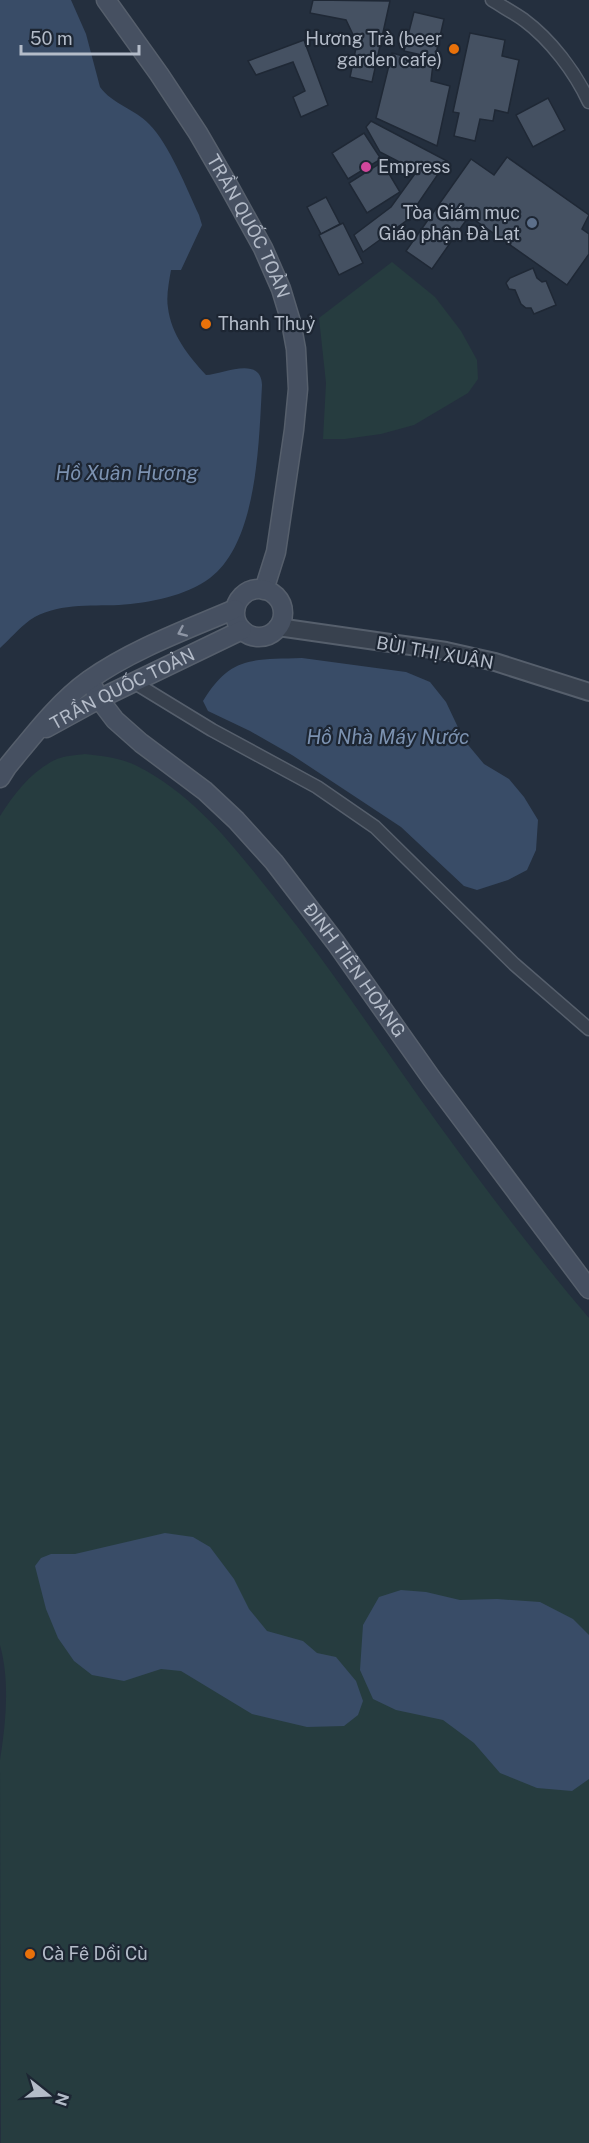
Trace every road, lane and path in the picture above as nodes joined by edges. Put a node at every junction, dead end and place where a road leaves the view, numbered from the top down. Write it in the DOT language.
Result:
graph roads {
  1 [pos="106,0"];
  2 [pos="492,0"];
  3 [pos="589,102"];
  4 [pos="264,590"];
  5 [pos="235,609"];
  6 [pos="278,627"];
  7 [pos="242,630"];
  8 [pos="90,680"];
  9 [pos="135,682"];
  10 [pos="589,692"];
  11 [pos="99,699"];
  12 [pos="36,734"];
  13 [pos="0,778"];
  14 [pos="589,1029"];
  15 [pos="589,1289"];
  1 -- 4 [label="main road, TRẦN QUỐC TOẢN"];
  2 -- 3 [label="street"];
  4 -- 5 [label="main road"];
  4 -- 6 [label="main road"];
  5 -- 7 [label="main road"];
  5 -- 8 [label="main road, TRẦN QUỐC TOẢN, one-way"];
  6 -- 7 [label="main road"];
  6 -- 10 [label="street, BÙI THỊ XUÂN"];
  7 -- 9 [label="main road, TRẦN QUỐC TOẢN"];
  8 -- 11 [label="main road, ĐINH TIÊN HOÀNG"];
  8 -- 12 [label="main road, TRẦN QUỐC TOẢN"];
  9 -- 11 [label="main road, TRẦN QUỐC TOẢN"];
  9 -- 14 [label="street"];
  11 -- 12 [label="main road, TRẦN QUỐC TOẢN"];
  11 -- 15 [label="main road, ĐINH TIÊN HOÀNG"];
  12 -- 13 [label="main road, TRẦN QUỐC TOẢN"];
}
